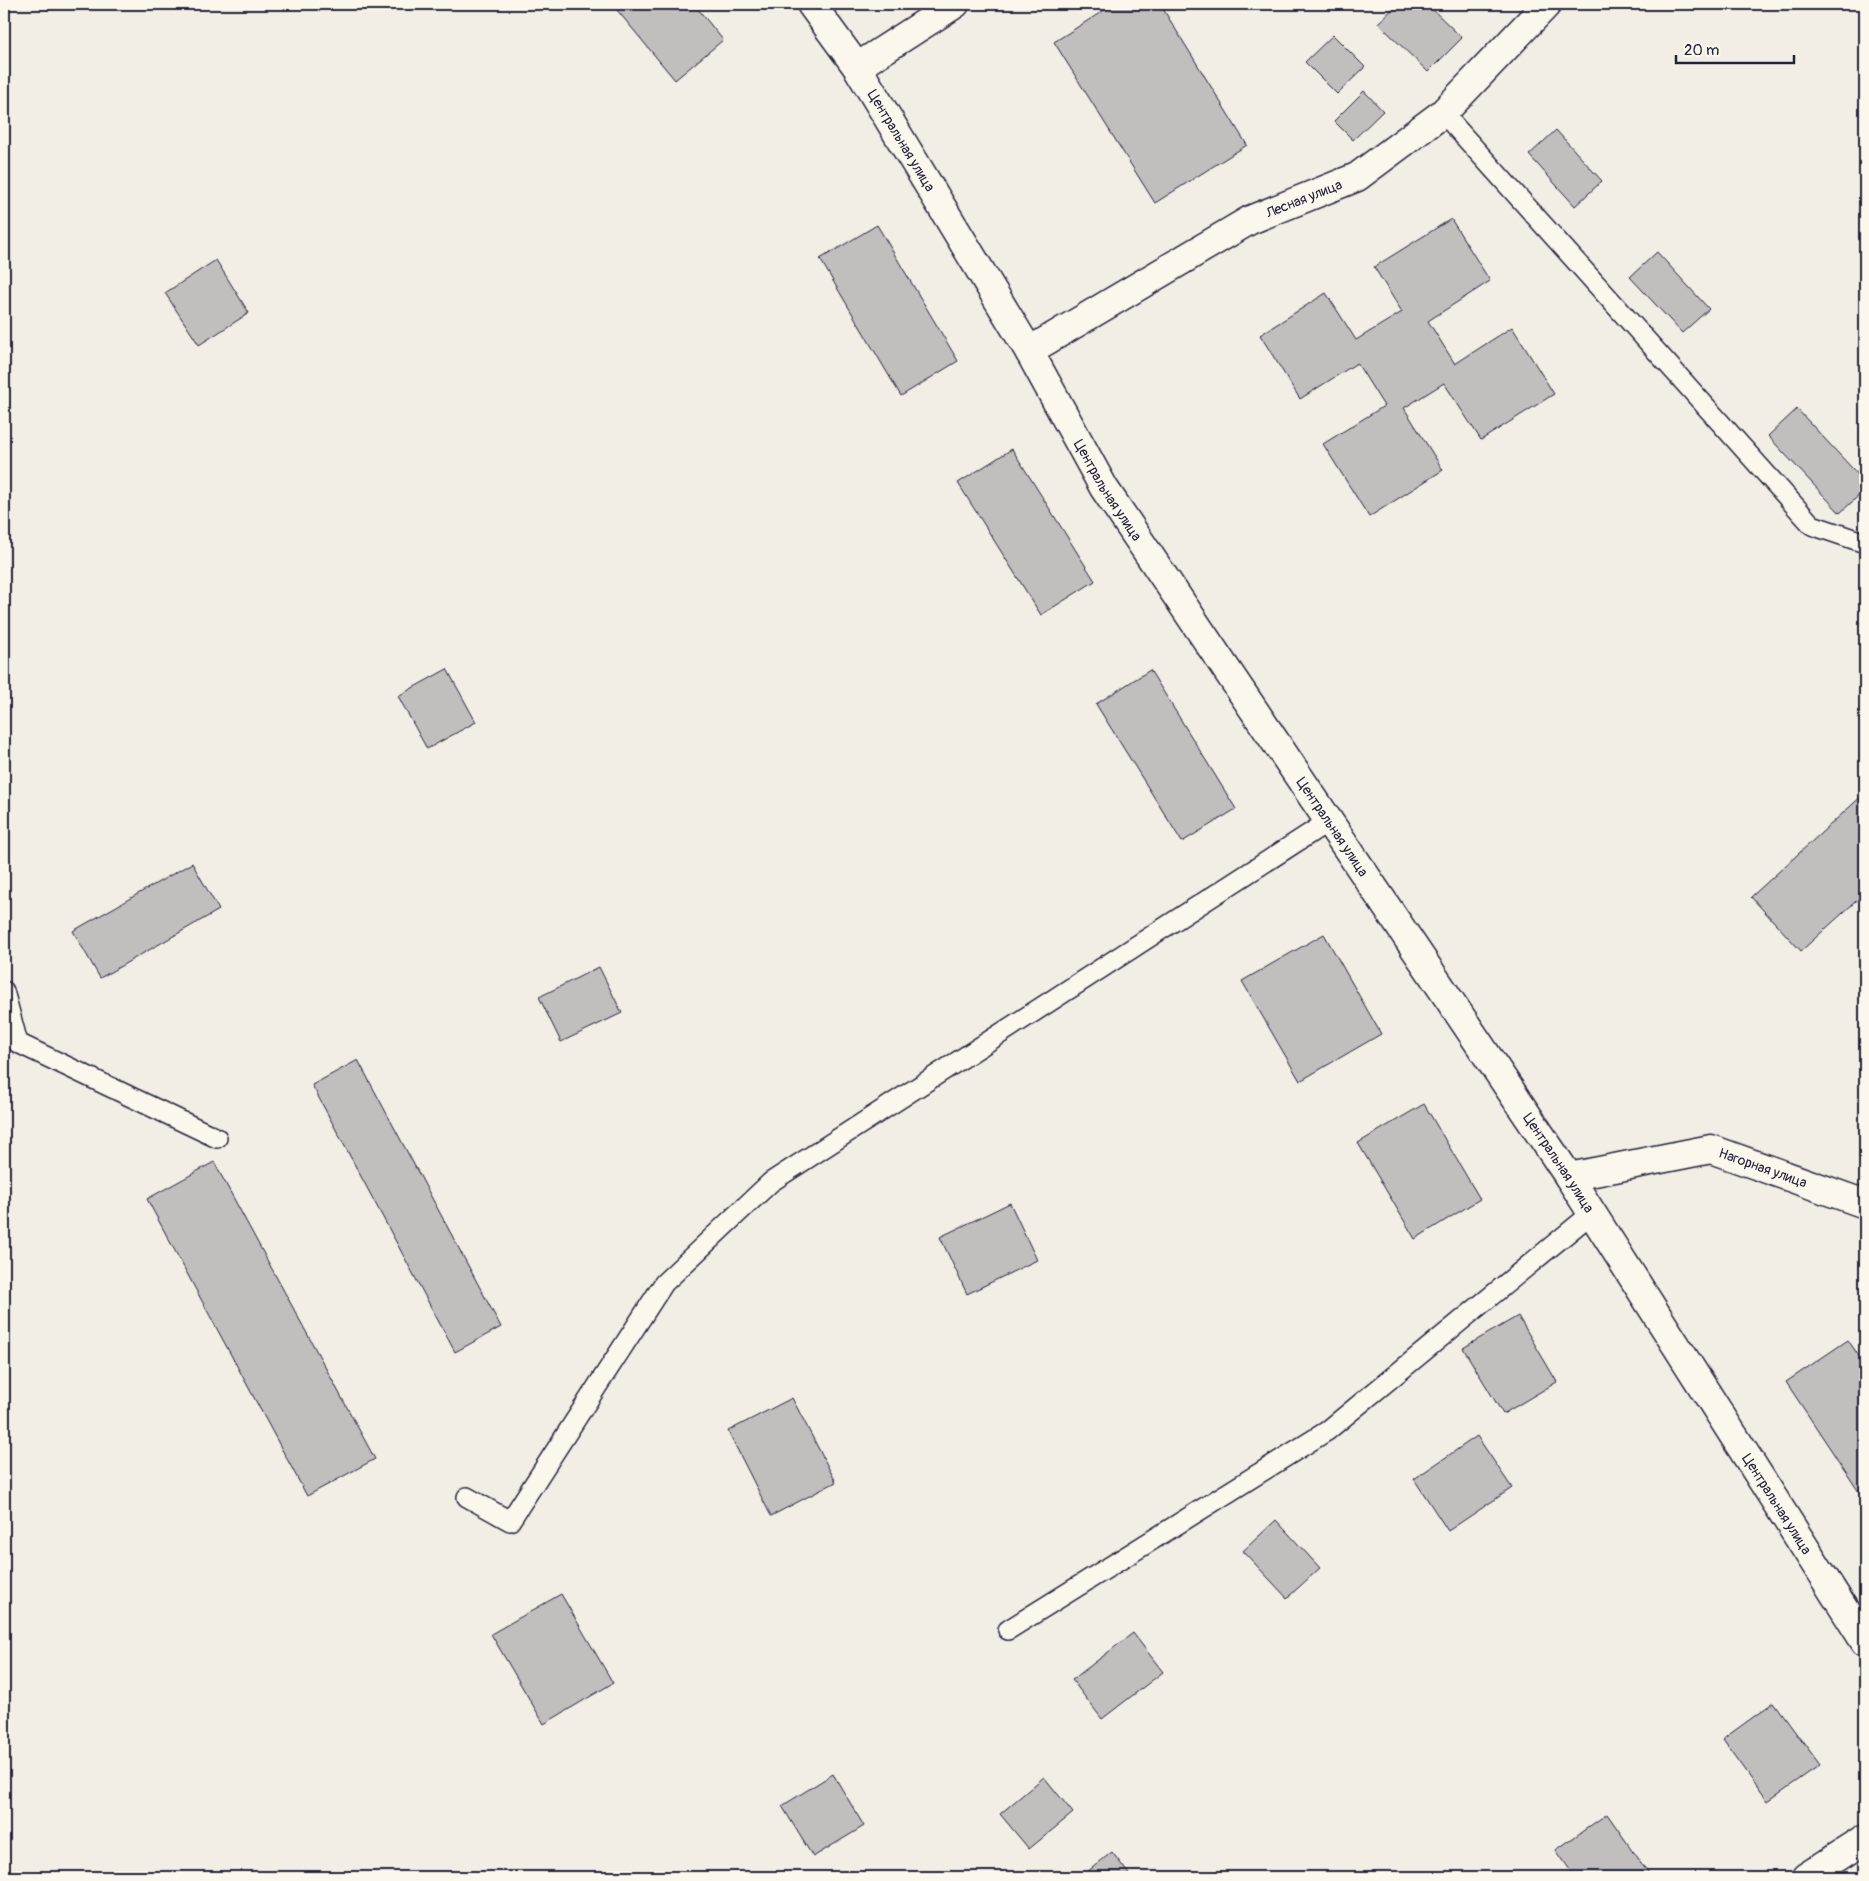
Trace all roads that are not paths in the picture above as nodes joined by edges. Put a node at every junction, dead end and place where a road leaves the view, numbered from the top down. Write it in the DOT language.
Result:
graph roads {
  1 [pos="811,4"];
  2 [pos="955,4"];
  3 [pos="1547,4"];
  4 [pos="858,66"];
  5 [pos="1442,113"];
  6 [pos="1029,352"];
  7 [pos="1865,543"];
  8 [pos="1329,821"];
  9 [pos="4,990"];
  10 [pos="217,1138"];
  11 [pos="1569,1176"];
  12 [pos="1865,1204"];
  13 [pos="1592,1213"];
  14 [pos="467,1497"];
  15 [pos="1008,1630"];
  16 [pos="1865,1642"];
  17 [pos="1865,1839"];
  18 [pos="1806,1877"];
  1 -- 4 [label="street, Центральная улица"];
  2 -- 4 [label="street"];
  3 -- 5 [label="street, Лесная улица"];
  4 -- 6 [label="street, Центральная улица"];
  5 -- 6 [label="street, Лесная улица"];
  5 -- 7 [label="lane"];
  6 -- 8 [label="street, Центральная улица"];
  8 -- 11 [label="street, Центральная улица"];
  8 -- 14 [label="lane"];
  9 -- 10 [label="lane"];
  11 -- 12 [label="street, Нагорная улица"];
  11 -- 13 [label="street, Центральная улица"];
  13 -- 15 [label="lane"];
  13 -- 16 [label="street, Центральная улица"];
  17 -- 18 [label="street"];
}
